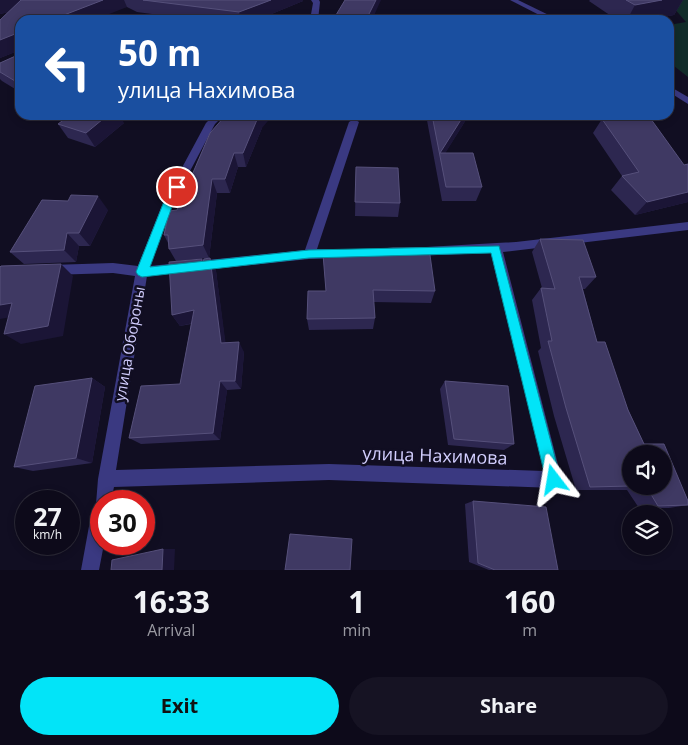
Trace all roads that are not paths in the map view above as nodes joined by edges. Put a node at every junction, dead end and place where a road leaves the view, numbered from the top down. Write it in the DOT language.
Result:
graph roads {
  1 [pos="314,0"];
  2 [pos="513,0"];
  3 [pos="315,15"];
  4 [pos="544,15"];
  5 [pos="674,91"];
  6 [pos="688,101"];
  7 [pos="214,120"];
  8 [pos="354,122"];
  9 [pos="688,226"];
  10 [pos="496,249"];
  11 [pos="397,252"];
  12 [pos="348,253"];
  13 [pos="309,254"];
  14 [pos="38,270"];
  15 [pos="142,272"];
  16 [pos="106,479"];
  17 [pos="104,490"];
  18 [pos="93,555"];
  19 [pos="90,570"];
  1 -- 3 [label="street"];
  2 -- 4 [label="street"];
  5 -- 6 [label="street"];
  7 -- 15 [label="street, улица Обороны"];
  8 -- 13 [label="street"];
  9 -- 10 [label="street"];
  10 -- 11 [label="street"];
  10 -- 16 [label="street, улица Нахимова"];
  12 -- 13 [label="street"];
  13 -- 15 [label="street"];
  14 -- 15 [label="street"];
  15 -- 16 [label="street, улица Обороны"];
  16 -- 17 [label="street, улица Обороны"];
  18 -- 19 [label="street"];
}
